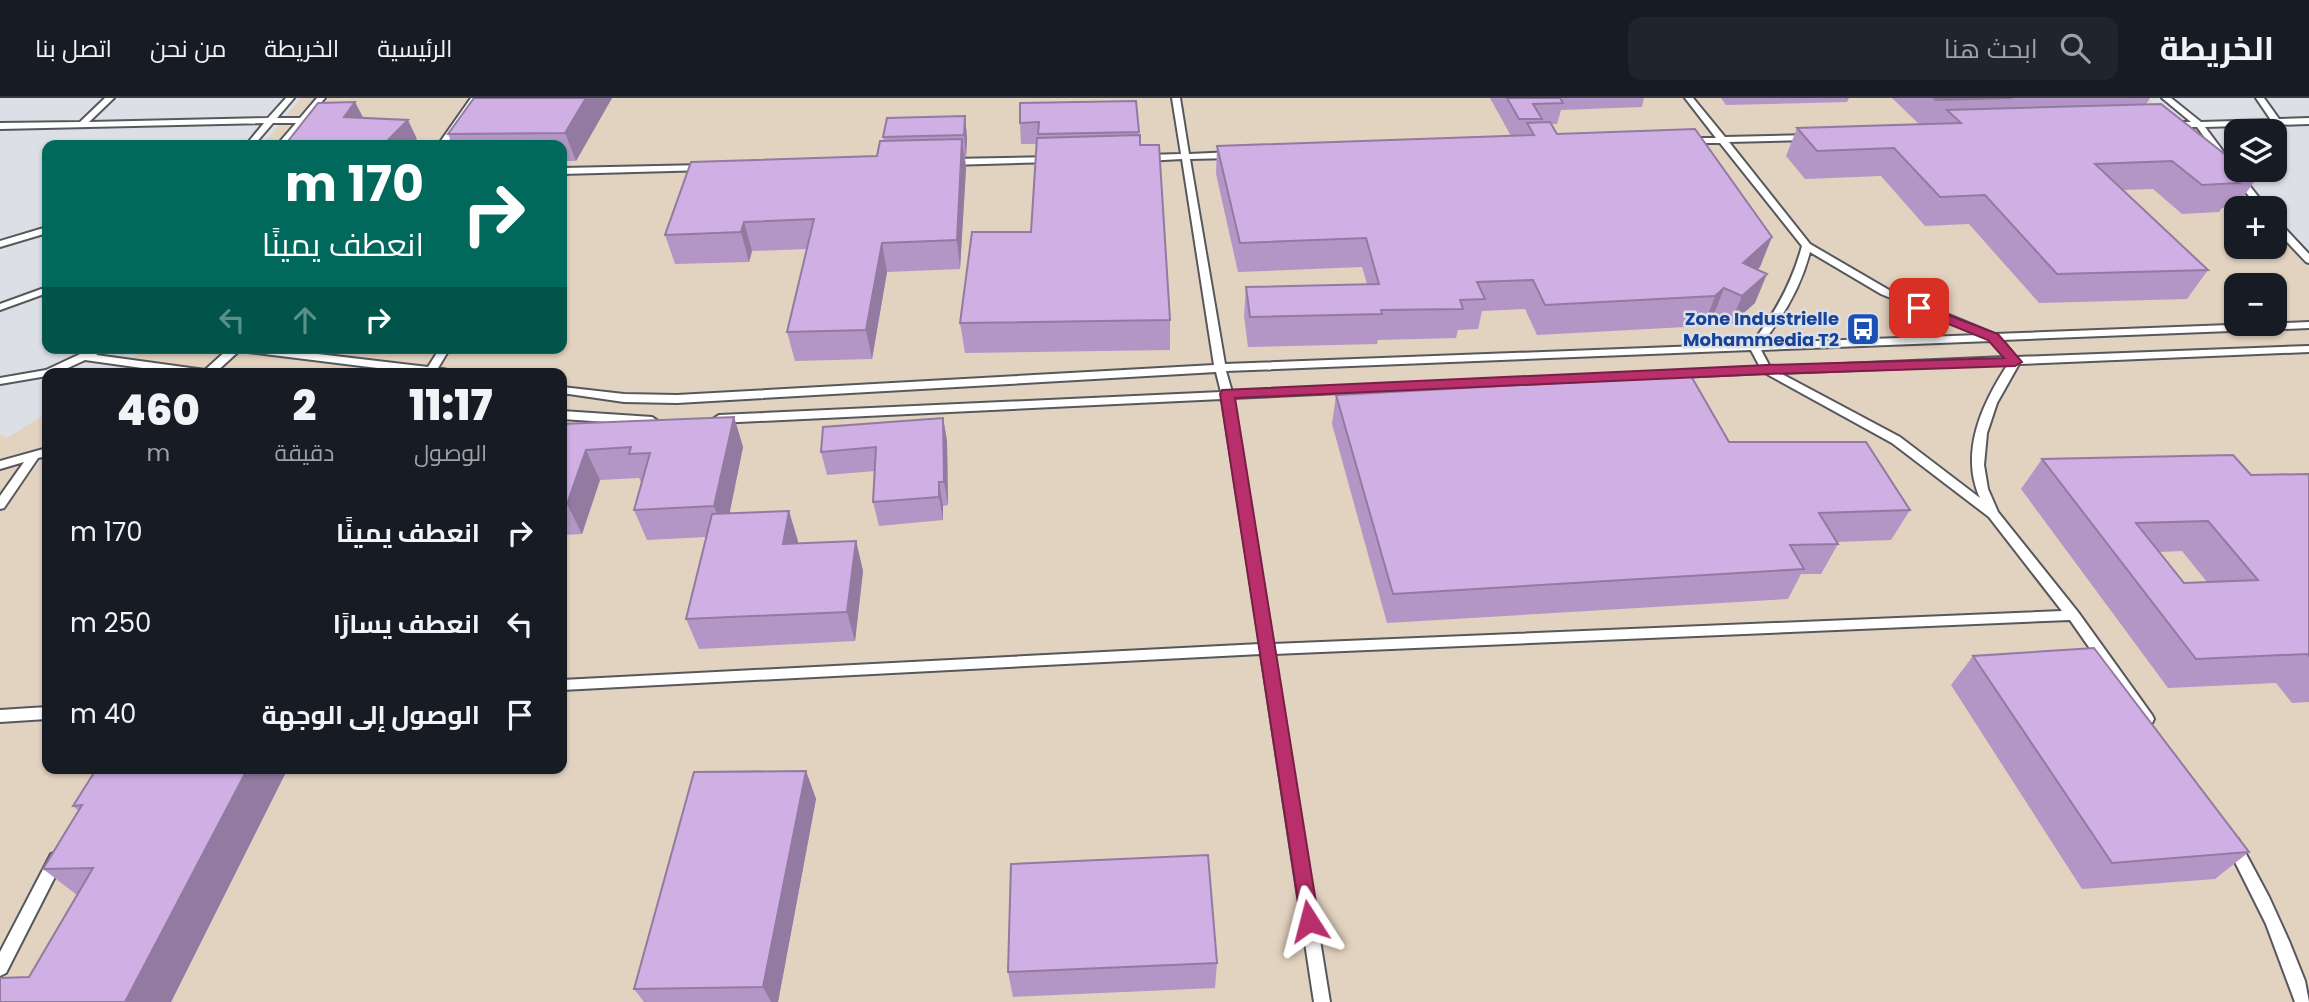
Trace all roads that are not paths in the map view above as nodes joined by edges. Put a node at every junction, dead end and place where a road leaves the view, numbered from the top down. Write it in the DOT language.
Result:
graph roads {
  1 [pos="110,98"];
  2 [pos="290,98"];
  3 [pos="321,98"];
  4 [pos="475,98"];
  5 [pos="1176,98"];
  6 [pos="1689,98"];
  7 [pos="2166,98"];
  8 [pos="2260,98"];
  9 [pos="2274,119"];
  10 [pos="271,120"];
  11 [pos="302,120"];
  12 [pos="2287,120"];
  13 [pos="2309,121"];
  14 [pos="83,123"];
  15 [pos="2224,123"];
  16 [pos="2199,124"];
  17 [pos="2158,125"];
  18 [pos="0,126"];
  19 [pos="1817,136"];
  20 [pos="1721,139"];
  21 [pos="254,140"];
  22 [pos="285,140"];
  23 [pos="446,140"];
  24 [pos="1680,141"];
  25 [pos="1241,155"];
  26 [pos="1186,157"];
  27 [pos="1130,158"];
  28 [pos="1061,160"];
  29 [pos="936,162"];
  30 [pos="714,167"];
  31 [pos="567,171"];
  32 [pos="2254,196"];
  33 [pos="42,231"];
  34 [pos="2287,236"];
  35 [pos="0,244"];
  36 [pos="1807,246"];
  37 [pos="2309,260"];
  38 [pos="42,292"];
  39 [pos="0,307"];
  40 [pos="2309,326"];
  41 [pos="1993,337"];
  42 [pos="1754,347"];
  43 [pos="2309,349"];
  44 [pos="92,354"];
  45 [pos="230,354"];
  46 [pos="286,354"];
  47 [pos="87,357"];
  48 [pos="2015,362"];
  49 [pos="60,368"];
  50 [pos="169,368"];
  51 [pos="212,368"];
  52 [pos="399,368"];
  53 [pos="1220,368"];
  54 [pos="1767,370"];
  55 [pos="42,374"];
  56 [pos="0,381"];
  57 [pos="567,391"];
  58 [pos="1227,394"];
  59 [pos="567,415"];
  60 [pos="710,419"];
  61 [pos="668,421"];
  62 [pos="42,454"];
  63 [pos="34,456"];
  64 [pos="0,465"];
  65 [pos="0,505"];
  66 [pos="1993,514"];
  67 [pos="2073,615"];
  68 [pos="1265,649"];
  69 [pos="567,685"];
  70 [pos="42,713"];
  71 [pos="0,716"];
  72 [pos="2159,736"];
  73 [pos="2228,835"];
  74 [pos="66,839"];
  75 [pos="0,968"];
  76 [pos="1322,1002"];
  77 [pos="2303,1002"];
  1 -- 14 [label="lane"];
  2 -- 10 [label="lane"];
  3 -- 11 [label="lane"];
  4 -- 23 [label="lane"];
  5 -- 26 [label="lane"];
  6 -- 20 [label="lane"];
  7 -- 16 [label="lane"];
  8 -- 9 [label="lane"];
  10 -- 11 [label="lane"];
  10 -- 14 [label="lane"];
  10 -- 21 [label="lane"];
  11 -- 22 [label="lane"];
  12 -- 13 [label="lane"];
  14 -- 18 [label="lane"];
  15 -- 16 [label="lane"];
  16 -- 17 [label="lane"];
  16 -- 32 [label="lane"];
  19 -- 20 [label="lane"];
  20 -- 24 [label="lane"];
  20 -- 36 [label="lane"];
  25 -- 26 [label="lane"];
  26 -- 27 [label="lane"];
  26 -- 53 [label="lane"];
  28 -- 29 [label="lane"];
  30 -- 31 [label="lane"];
  33 -- 35 [label="lane"];
  34 -- 37 [label="lane"];
  36 -- 41 [label="lane"];
  36 -- 42 [label="lane"];
  38 -- 39 [label="lane"];
  40 -- 41 [label="lane"];
  41 -- 42 [label="lane"];
  41 -- 48 [label="lane"];
  42 -- 53 [label="lane"];
  42 -- 54 [label="lane"];
  43 -- 48 [label="lane"];
  44 -- 47 [label="lane"];
  45 -- 51 [label="lane"];
  46 -- 52 [label="lane"];
  47 -- 49 [label="lane"];
  47 -- 50 [label="lane"];
  48 -- 54 [label="lane"];
  48 -- 66 [label="lane"];
  53 -- 57 [label="lane"];
  53 -- 58 [label="lane"];
  54 -- 58 [label="lane"];
  54 -- 66 [label="lane"];
  55 -- 56 [label="lane"];
  58 -- 60 [label="lane"];
  58 -- 68 [label="lane"];
  59 -- 61 [label="lane"];
  62 -- 63 [label="lane"];
  63 -- 64 [label="lane"];
  63 -- 65 [label="lane"];
  66 -- 67 [label="lane"];
  67 -- 68 [label="lane"];
  67 -- 72 [label="lane"];
  68 -- 69 [label="lane"];
  68 -- 76 [label="lane"];
  70 -- 71 [label="lane"];
  73 -- 77 [label="lane"];
  74 -- 75 [label="lane"];
}
